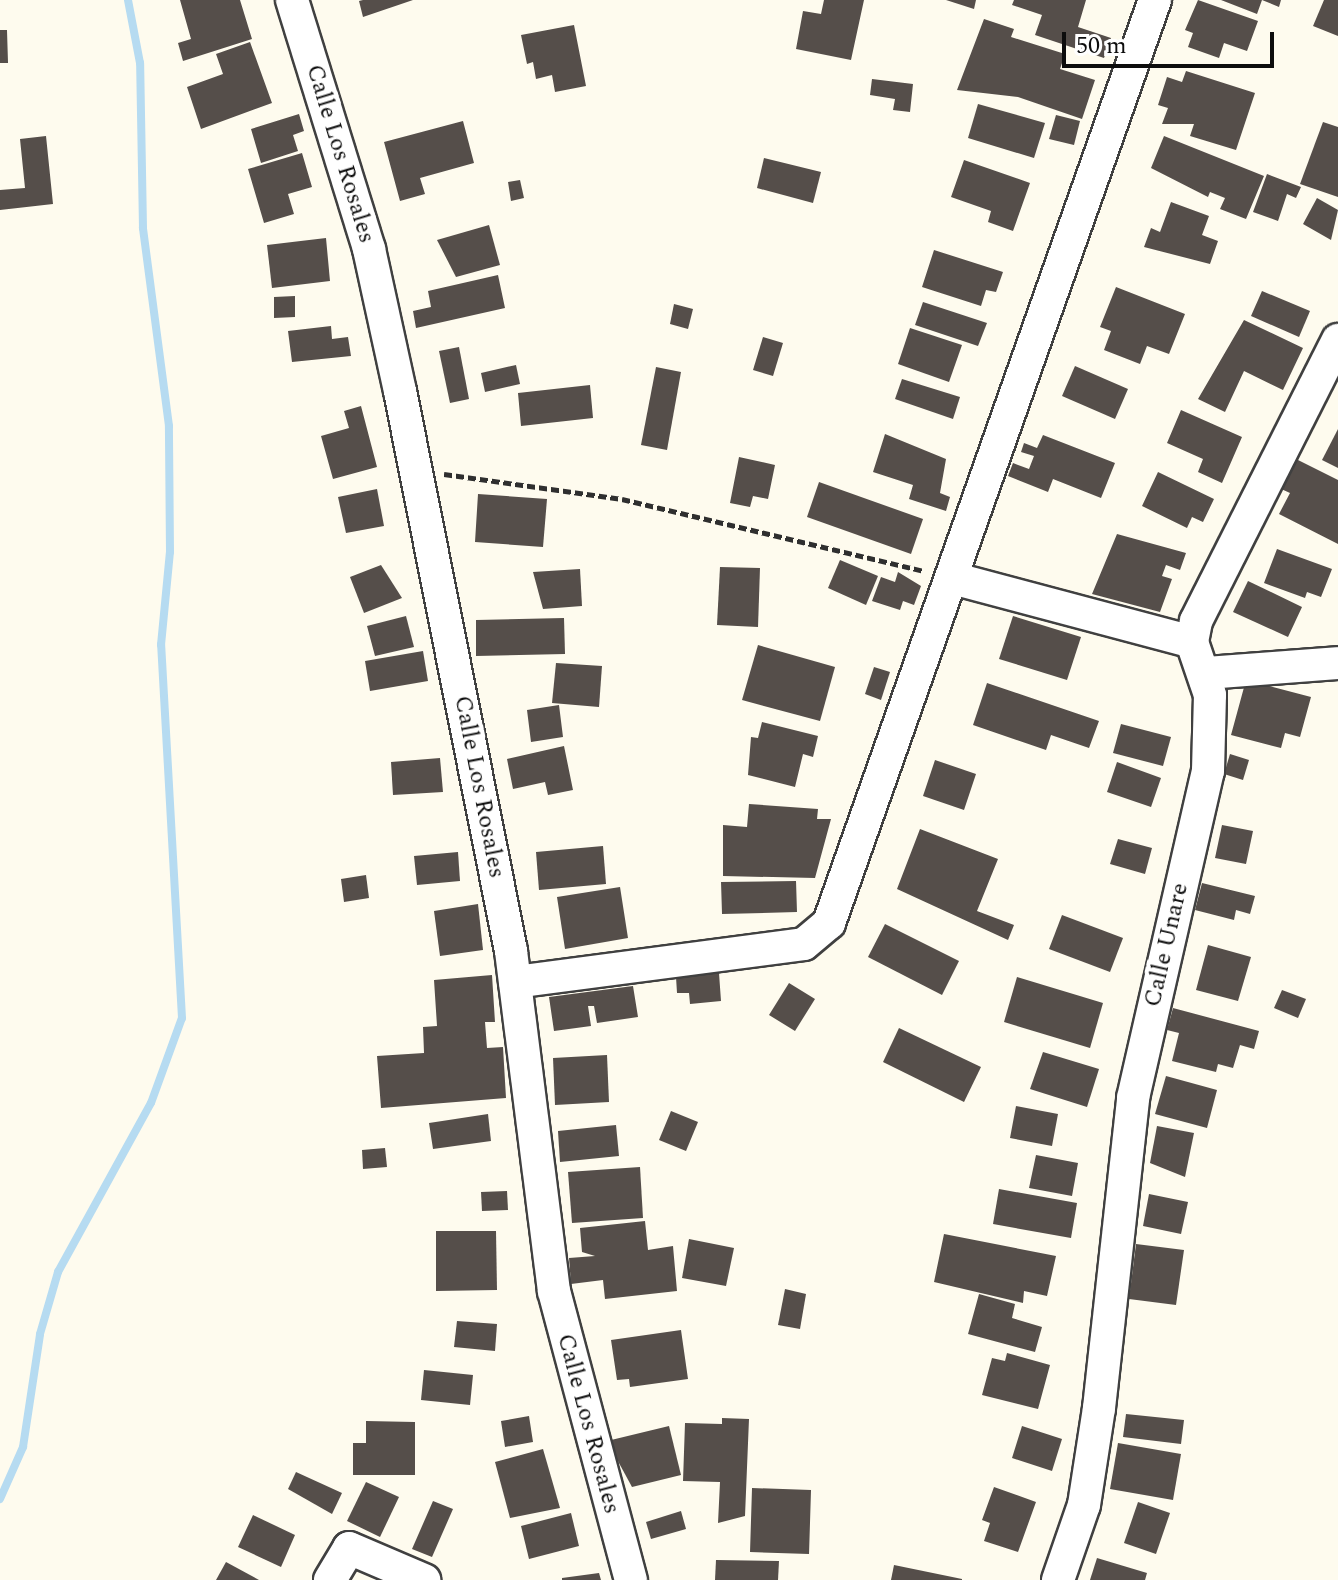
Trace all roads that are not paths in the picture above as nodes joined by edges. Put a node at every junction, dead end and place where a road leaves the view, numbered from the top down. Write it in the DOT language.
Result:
graph roads {
  1 [pos="292,0"];
  2 [pos="1155,0"];
  3 [pos="1338,340"];
  4 [pos="1327,390"];
  5 [pos="952,578"];
  6 [pos="1192,642"];
  7 [pos="1338,663"];
  8 [pos="1206,673"];
  9 [pos="515,982"];
  10 [pos="330,1580"];
  11 [pos="424,1580"];
  12 [pos="631,1580"];
  13 [pos="1058,1580"];
  1 -- 9 [label="street, Calle Los Rosales"];
  2 -- 5 [label="street"];
  3 -- 4 [label="street"];
  4 -- 6 [label="street"];
  5 -- 6 [label="street"];
  5 -- 9 [label="street"];
  6 -- 8 [label="street, Calle Unare"];
  7 -- 8 [label="street"];
  8 -- 13 [label="street, Calle Unare"];
  9 -- 12 [label="street, Calle Los Rosales"];
  10 -- 11 [label="street"];
}
